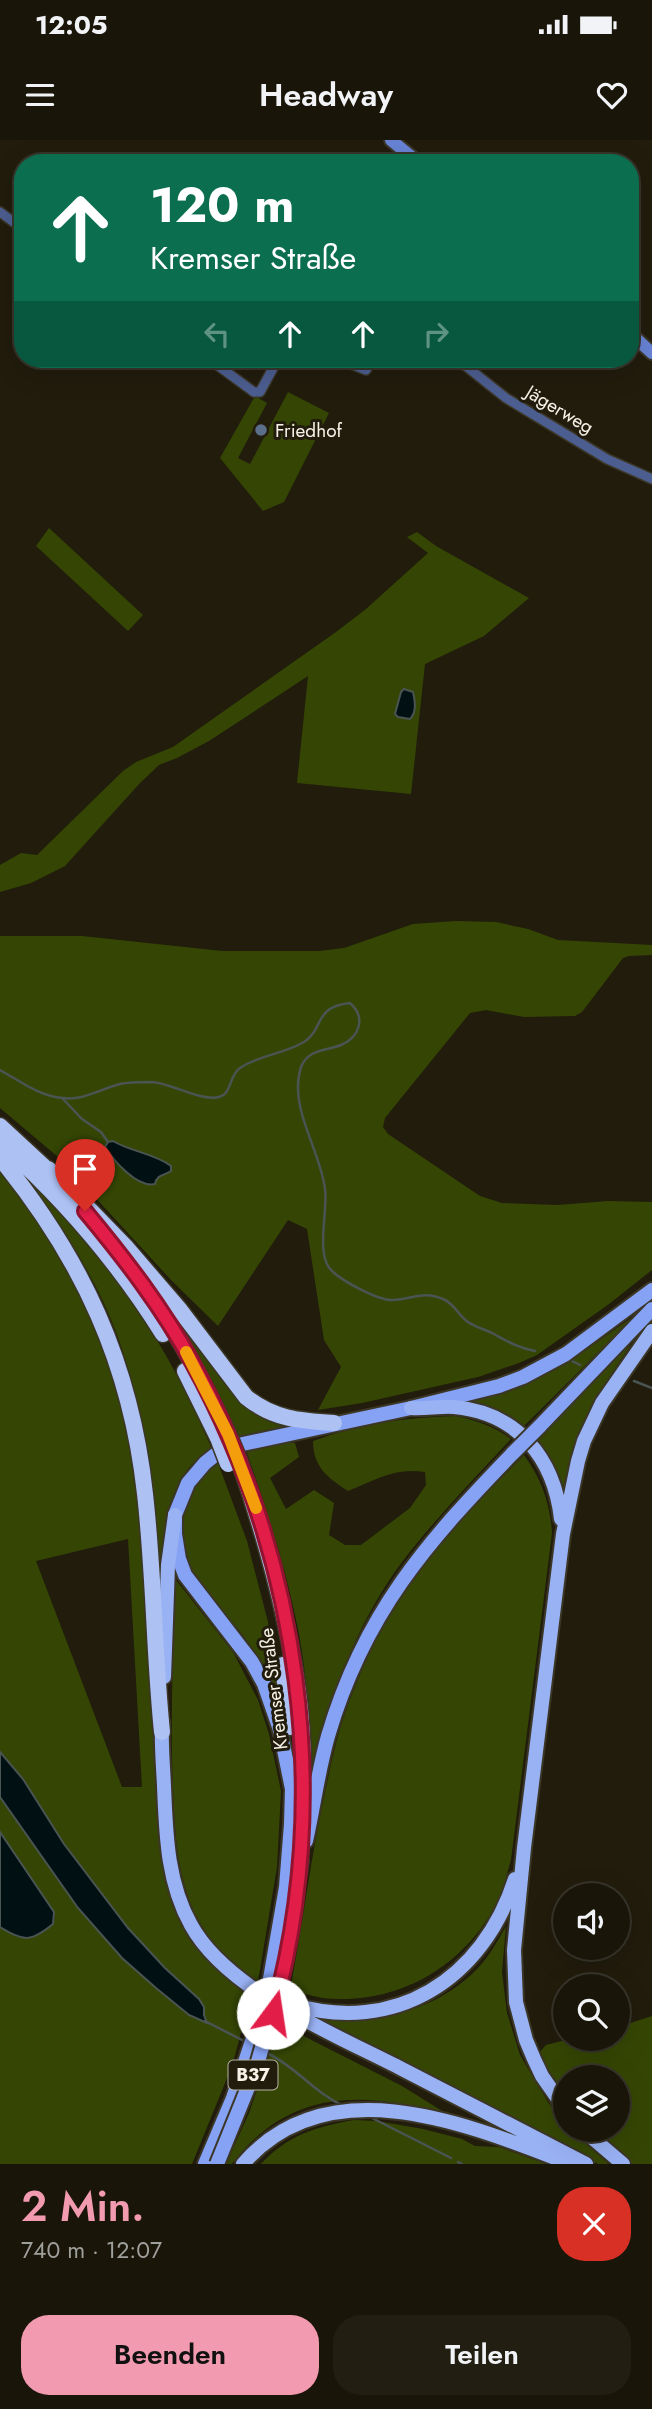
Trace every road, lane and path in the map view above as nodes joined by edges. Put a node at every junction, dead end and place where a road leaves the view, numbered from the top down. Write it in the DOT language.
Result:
graph roads {
  1 [pos="391,140"];
  2 [pos="405,154"];
  3 [pos="639,341"];
  4 [pos="652,353"];
  5 [pos="221,368"];
  6 [pos="273,368"];
  7 [pos="468,368"];
  8 [pos="652,479"];
  9 [pos="0,1126"];
  10 [pos="0,1142"];
  11 [pos="0,1158"];
  12 [pos="48,1169"];
  13 [pos="652,1290"];
  14 [pos="652,1309"];
  15 [pos="652,1331"];
  16 [pos="411,1408"];
  17 [pos="334,1423"];
  18 [pos="223,1436"];
  19 [pos="234,1462"];
  20 [pos="176,1515"];
  21 [pos="563,1534"];
  22 [pos="162,1732"];
  23 [pos="292,1789"];
  24 [pos="524,1848"];
  25 [pos="299,1872"];
  26 [pos="275,1981"];
  27 [pos="251,1988"];
  28 [pos="553,2092"];
  29 [pos="597,2142"];
  30 [pos="205,2164"];
  31 [pos="217,2164"];
  32 [pos="243,2164"];
  33 [pos="569,2164"];
  34 [pos="586,2164"];
  35 [pos="623,2164"];
  1 -- 2 [label="main road"];
  3 -- 4 [label="main road"];
  5 -- 6 [label="street"];
  7 -- 8 [label="street, Jägerweg"];
  9 -- 12 [label="highway, Kremser Straße"];
  10 -- 18 [label="highway, Kremser Straße"];
  11 -- 22 [label="highway"];
  12 -- 17 [label="highway"];
  12 -- 18 [label="highway, Kremser Straße"];
  13 -- 16 [label="main road"];
  14 -- 25 [label="main road, bridge"];
  15 -- 21 [label="highway"];
  16 -- 17 [label="main road"];
  16 -- 21 [label="highway"];
  17 -- 20 [label="main road"];
  18 -- 19 [label="highway, Kremser Straße, bridge"];
  19 -- 23 [label="highway, Kremser Straße"];
  19 -- 25 [label="highway, Kremser Straße"];
  20 -- 22 [label="highway"];
  20 -- 23 [label="main road"];
  21 -- 24 [label="highway"];
  22 -- 27 [label="highway"];
  23 -- 26 [label="main road, B37"];
  24 -- 27 [label="highway"];
  24 -- 28 [label="highway"];
  25 -- 26 [label="main road, B37"];
  26 -- 30 [label="main road, B37, bridge"];
  26 -- 31 [label="main road, B37, bridge"];
  27 -- 34 [label="highway"];
  29 -- 35 [label="highway"];
  32 -- 33 [label="highway"];
}
